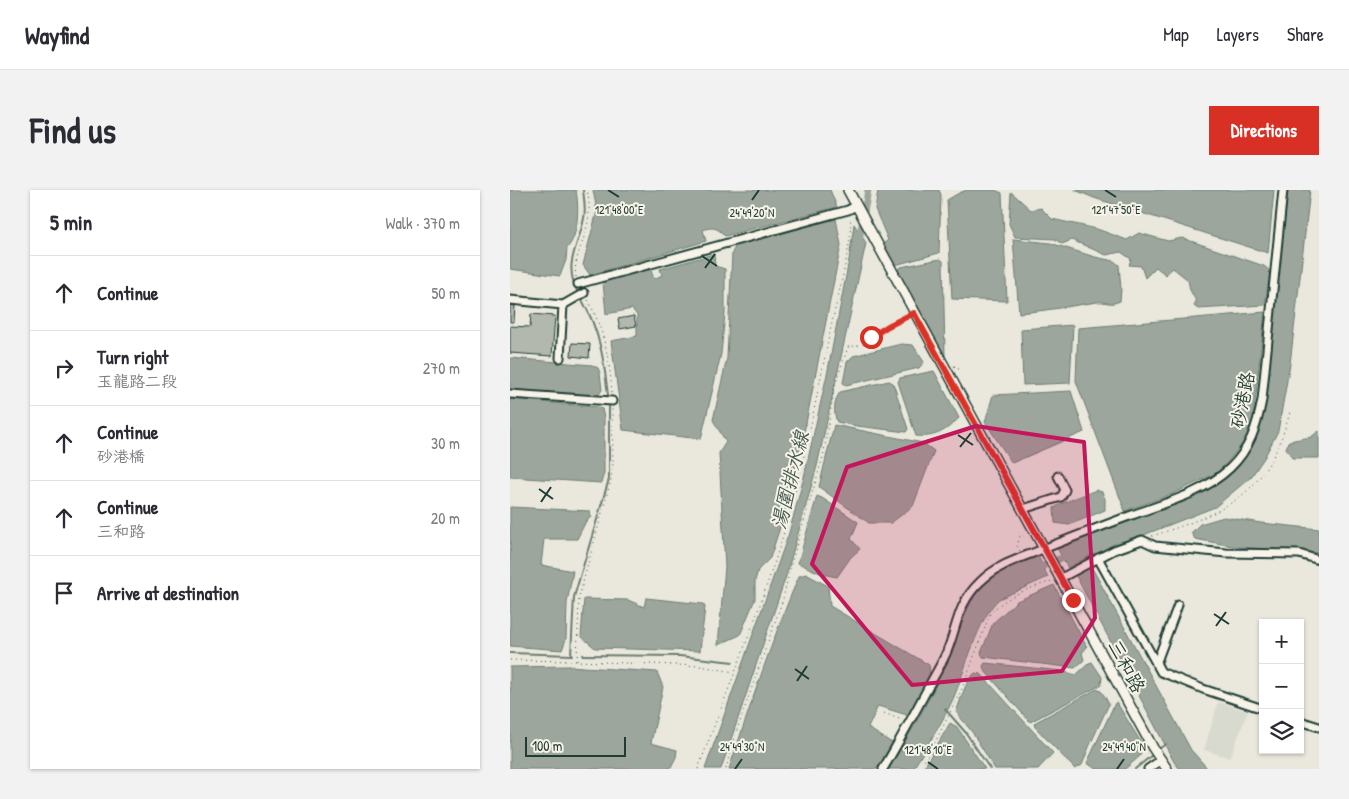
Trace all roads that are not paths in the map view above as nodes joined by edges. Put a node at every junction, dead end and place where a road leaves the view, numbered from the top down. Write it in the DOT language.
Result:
graph roads {
  1 [pos="848,190"];
  2 [pos="1283,190"];
  3 [pos="852,208"];
  4 [pos="578,284"];
  5 [pos="584,293"];
  6 [pos="510,300"];
  7 [pos="563,305"];
  8 [pos="560,358"];
  9 [pos="510,394"];
  10 [pos="612,401"];
  11 [pos="1058,476"];
  12 [pos="1023,509"];
  13 [pos="1046,549"];
  14 [pos="1098,558"];
  15 [pos="1319,560"];
  16 [pos="1061,578"];
  17 [pos="1178,605"];
  18 [pos="1156,664"];
  19 [pos="1259,708"];
  20 [pos="1304,722"];
  21 [pos="1319,728"];
  22 [pos="1161,760"];
  23 [pos="883,769"];
  24 [pos="1148,769"];
  25 [pos="1167,769"];
  1 -- 3 [label="main road, 三和路"];
  2 -- 13 [label="street, 砂港路"];
  3 -- 4 [label="street"];
  3 -- 12 [label="main road, 三和路"];
  5 -- 7 [label="street"];
  6 -- 7 [label="street"];
  7 -- 8 [label="street"];
  9 -- 10 [label="street"];
  11 -- 12 [label="street"];
  12 -- 13 [label="main road, 三和路"];
  13 -- 16 [label="main road, 三和路"];
  13 -- 23 [label="street, 砂港路"];
  14 -- 15 [label="street"];
  14 -- 16 [label="street"];
  14 -- 18 [label="street"];
  16 -- 22 [label="main road, 三和路"];
  17 -- 18 [label="street"];
  18 -- 19 [label="street"];
  20 -- 21 [label="street"];
  22 -- 24 [label="street"];
  22 -- 25 [label="main road, 三和路"];
}
